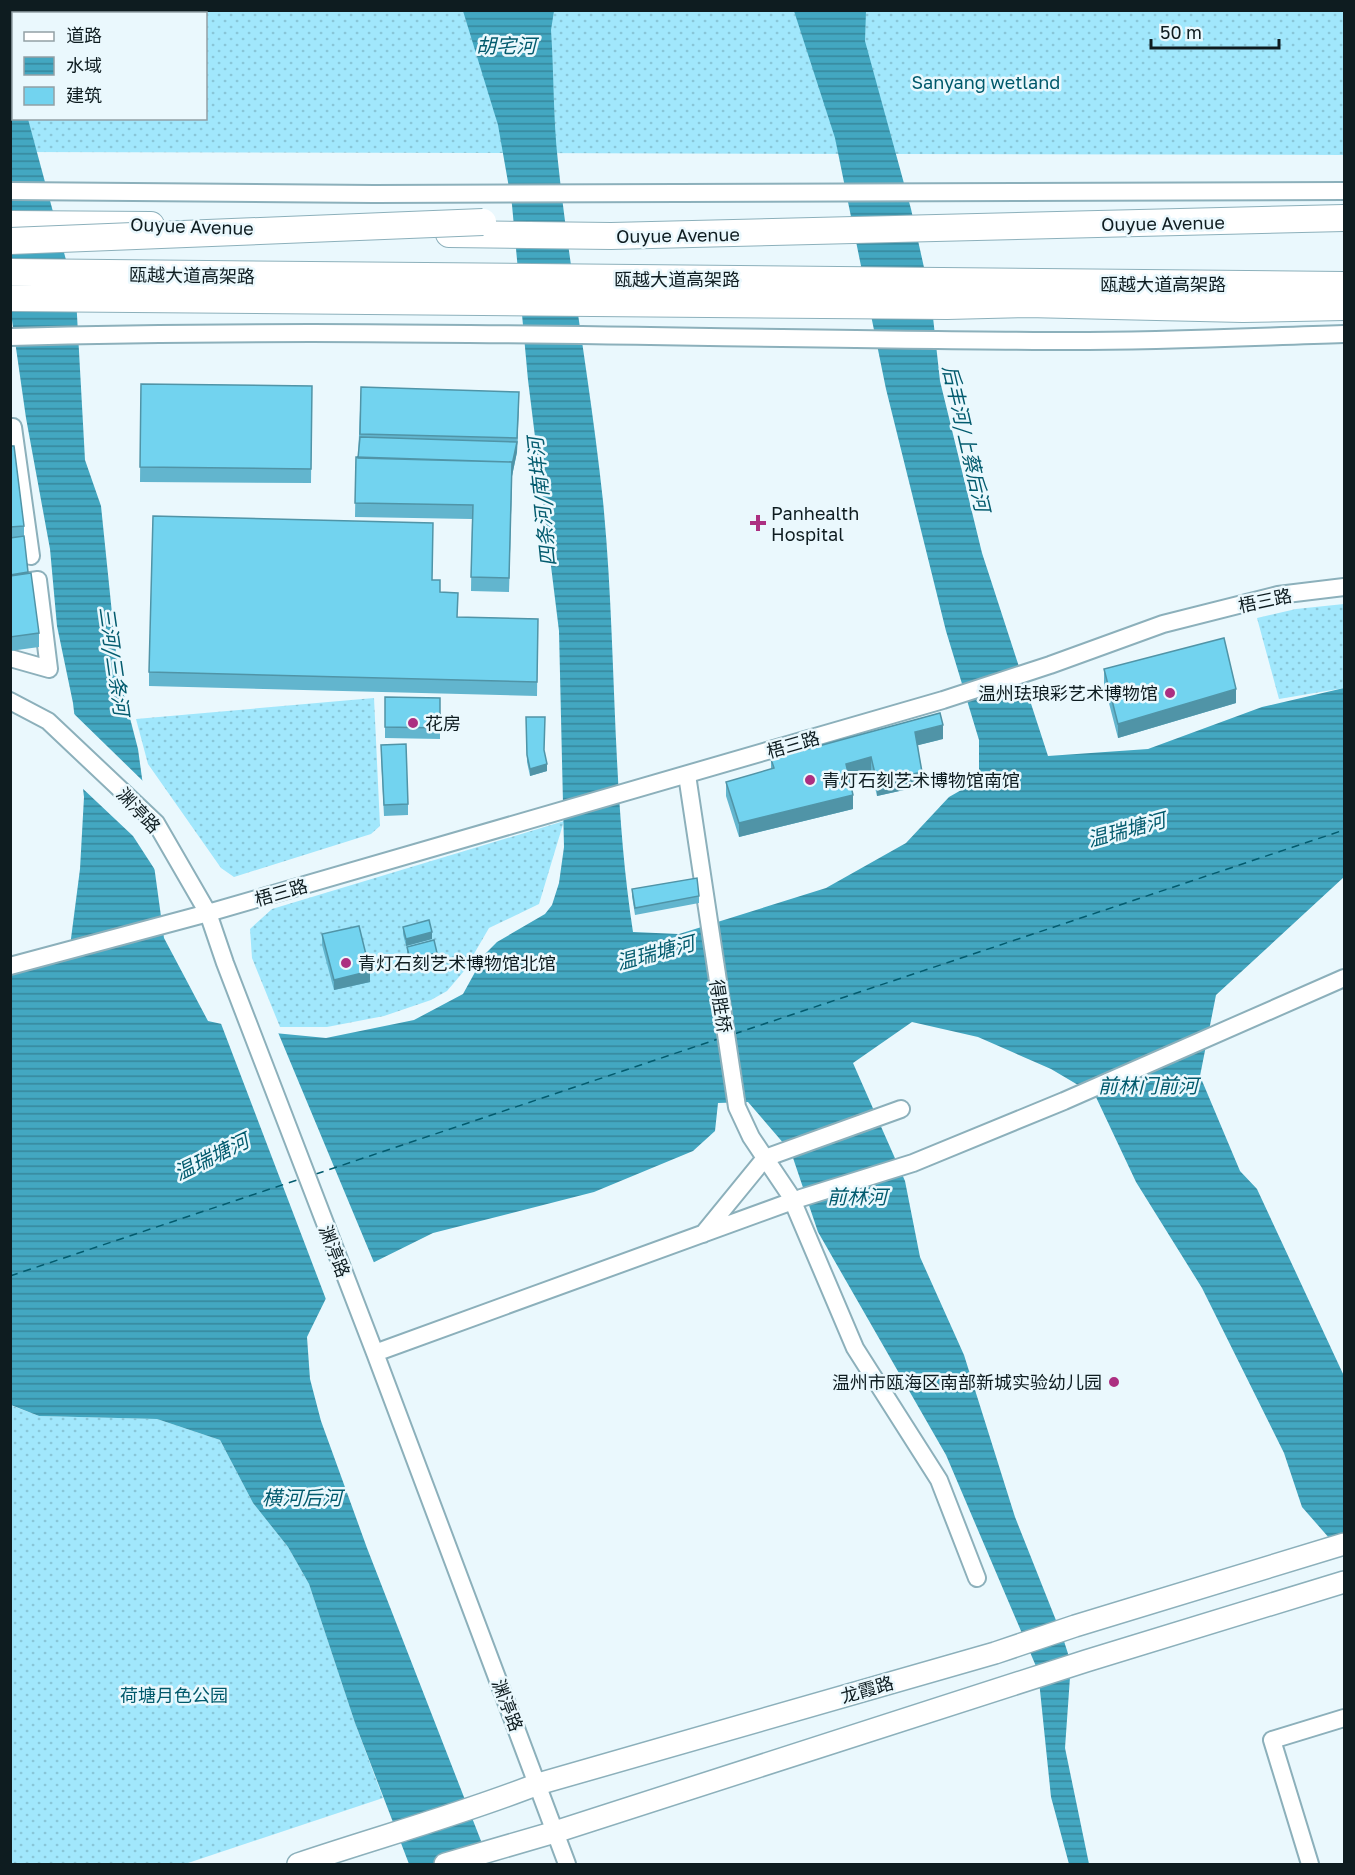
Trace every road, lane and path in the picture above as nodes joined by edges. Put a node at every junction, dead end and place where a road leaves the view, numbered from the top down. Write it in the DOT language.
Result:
graph roads {
  1 [pos="10,191"];
  2 [pos="1344,191"];
  3 [pos="933,212"];
  4 [pos="1344,218"];
  5 [pos="10,224"];
  6 [pos="611,228"];
  7 [pos="10,241"];
  8 [pos="10,272"];
  9 [pos="1344,285"];
  10 [pos="10,298"];
  11 [pos="10,306"];
  12 [pos="1344,307"];
  13 [pos="1344,315"];
  14 [pos="1344,334"];
  15 [pos="10,337"];
  16 [pos="10,427"];
  17 [pos="31,556"];
  18 [pos="10,584"];
  19 [pos="1344,587"];
  20 [pos="10,658"];
  21 [pos="10,701"];
  22 [pos="687,775"];
  23 [pos="208,913"];
  24 [pos="10,966"];
  25 [pos="1344,978"];
  26 [pos="901,1108"];
  27 [pos="765,1158"];
  28 [pos="797,1200"];
  29 [pos="702,1235"];
  30 [pos="375,1353"];
  31 [pos="1335,1547"];
  32 [pos="976,1578"];
  33 [pos="1344,1582"];
  34 [pos="1344,1718"];
  35 [pos="538,1784"];
  36 [pos="555,1832"];
  37 [pos="297,1864"];
  38 [pos="445,1864"];
  39 [pos="567,1864"];
  40 [pos="1310,1864"];
  1 -- 3 [label="street"];
  2 -- 3 [label="street"];
  3 -- 4 [label="highway, Ouyue Avenue"];
  3 -- 6 [label="highway, Ouyue Avenue"];
  5 -- 6 [label="highway, Ouyue Avenue"];
  6 -- 7 [label="highway, bridge"];
  8 -- 9 [label="highway, 瓯越大道高架路"];
  10 -- 12 [label="highway"];
  11 -- 13 [label="highway, 瓯越大道高架路"];
  14 -- 15 [label="street"];
  16 -- 17 [label="street"];
  18 -- 20 [label="street"];
  19 -- 22 [label="street, 梧三路"];
  21 -- 23 [label="street, 渊渟路"];
  22 -- 23 [label="street, 梧三路"];
  22 -- 27 [label="street, 得胜桥"];
  23 -- 24 [label="street, 梧三路"];
  23 -- 30 [label="street, 渊渟路"];
  25 -- 28 [label="street"];
  26 -- 27 [label="street"];
  27 -- 28 [label="street, 得胜桥"];
  27 -- 29 [label="street"];
  28 -- 29 [label="street"];
  28 -- 32 [label="street, 得胜桥"];
  29 -- 30 [label="street"];
  30 -- 35 [label="street, 渊渟路"];
  31 -- 35 [label="main road, 龙霞路"];
  33 -- 36 [label="main road"];
  34 -- 40 [label="street"];
  35 -- 36 [label="street, 渊渟路"];
  35 -- 37 [label="main road, 龙霞路"];
  36 -- 38 [label="main road"];
  36 -- 39 [label="street, 渊渟路"];
}
